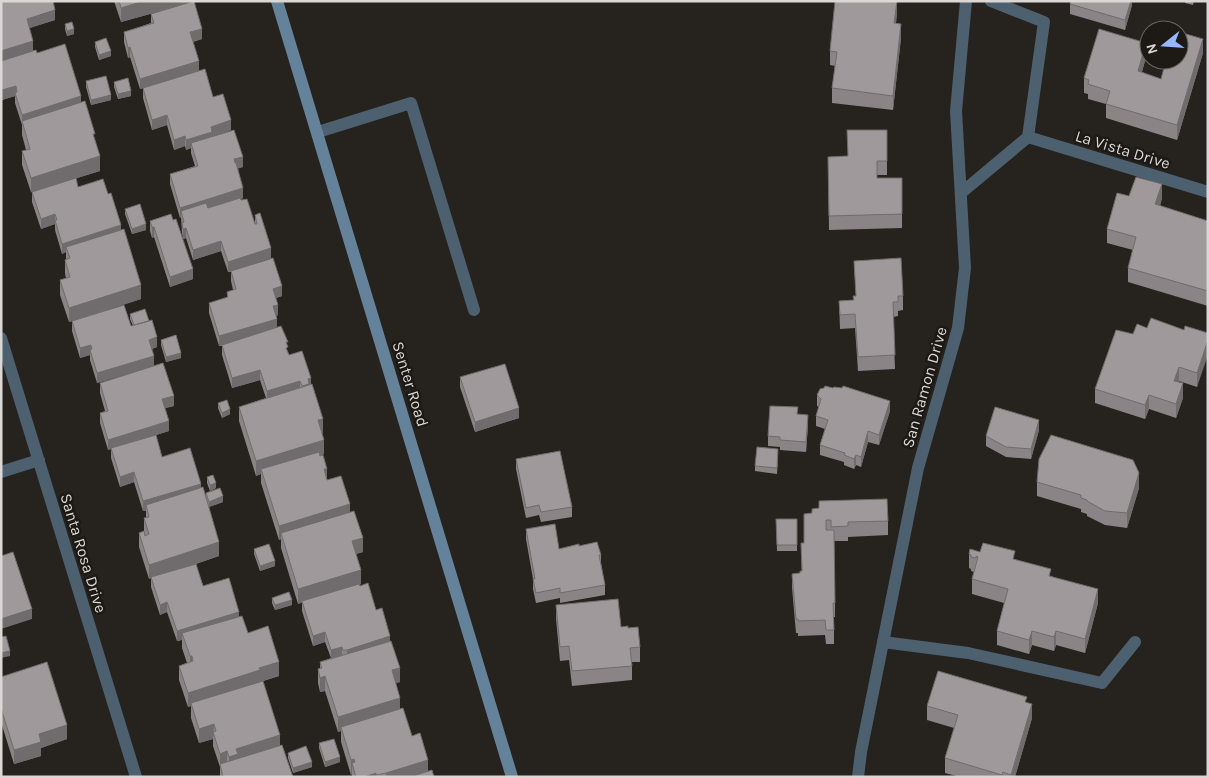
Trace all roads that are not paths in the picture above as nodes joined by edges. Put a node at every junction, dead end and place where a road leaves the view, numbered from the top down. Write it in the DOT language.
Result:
graph roads {
  1 [pos="277,1"];
  2 [pos="966,1"];
  3 [pos="991,1"];
  4 [pos="318,132"];
  5 [pos="1028,137"];
  6 [pos="1208,192"];
  7 [pos="961,193"];
  8 [pos="474,310"];
  9 [pos="1,338"];
  10 [pos="39,460"];
  11 [pos="1,472"];
  12 [pos="883,642"];
  13 [pos="1135,642"];
  14 [pos="136,777"];
  15 [pos="512,777"];
  16 [pos="858,777"];
  1 -- 4 [label="main road, Senter Road"];
  2 -- 7 [label="street, San Ramon Drive"];
  3 -- 5 [label="street"];
  4 -- 8 [label="street"];
  4 -- 15 [label="main road, Senter Road"];
  5 -- 6 [label="street, La Vista Drive"];
  5 -- 7 [label="street"];
  7 -- 12 [label="street, San Ramon Drive"];
  9 -- 10 [label="street, Santa Rosa Drive"];
  10 -- 11 [label="street"];
  10 -- 14 [label="street, Santa Rosa Drive"];
  12 -- 13 [label="street"];
  12 -- 16 [label="street, San Ramon Drive"];
}
